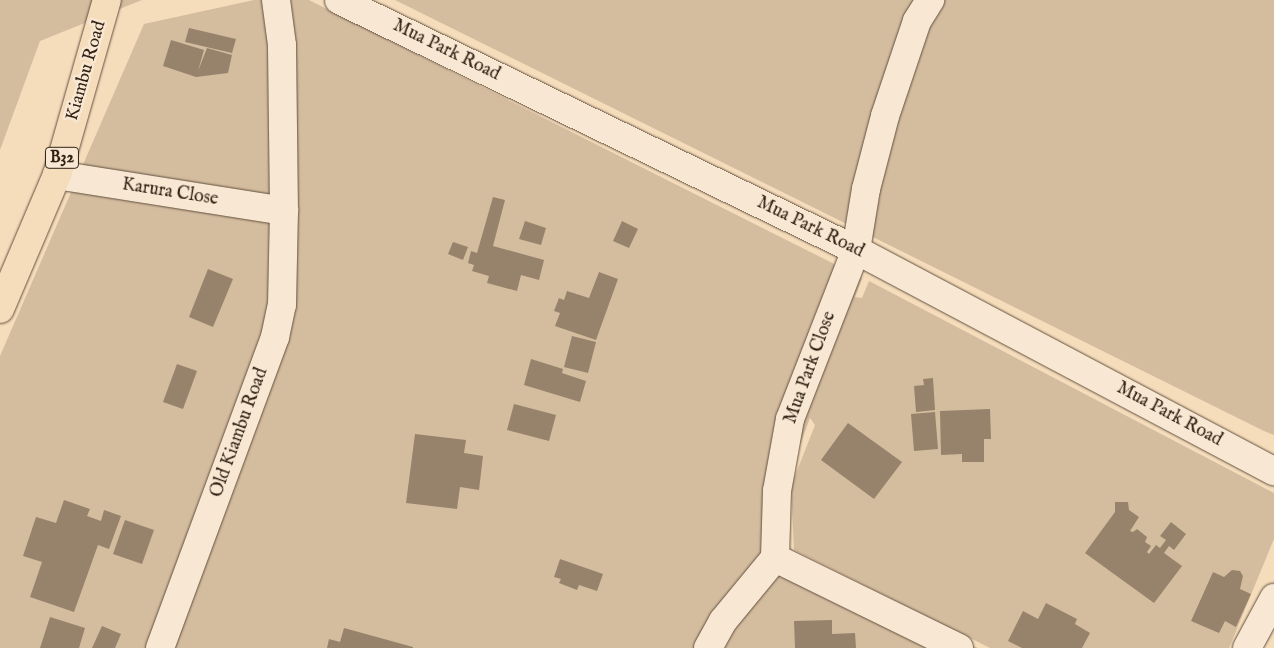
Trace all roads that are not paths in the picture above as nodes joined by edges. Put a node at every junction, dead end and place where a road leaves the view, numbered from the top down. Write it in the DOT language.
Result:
graph roads {
  1 [pos="107,0"];
  2 [pos="276,0"];
  3 [pos="339,0"];
  4 [pos="930,0"];
  5 [pos="57,175"];
  6 [pos="284,211"];
  7 [pos="856,250"];
  8 [pos="0,309"];
  9 [pos="1274,471"];
  10 [pos="775,558"];
  11 [pos="1274,598"];
  12 [pos="160,648"];
  13 [pos="708,648"];
  14 [pos="959,648"];
  15 [pos="1247,648"];
  1 -- 5 [label="highway, Kiambu Road / B32"];
  2 -- 6 [label="street"];
  3 -- 7 [label="street, Mua Park Road"];
  4 -- 7 [label="street, Mua Park Close"];
  5 -- 6 [label="street, Karura Close"];
  5 -- 8 [label="highway, Kiambu Road / B32"];
  6 -- 12 [label="street, Old Kiambu Road"];
  7 -- 9 [label="street, Mua Park Road"];
  7 -- 10 [label="street, Mua Park Close"];
  10 -- 13 [label="street"];
  10 -- 14 [label="street"];
  11 -- 15 [label="street"];
}
